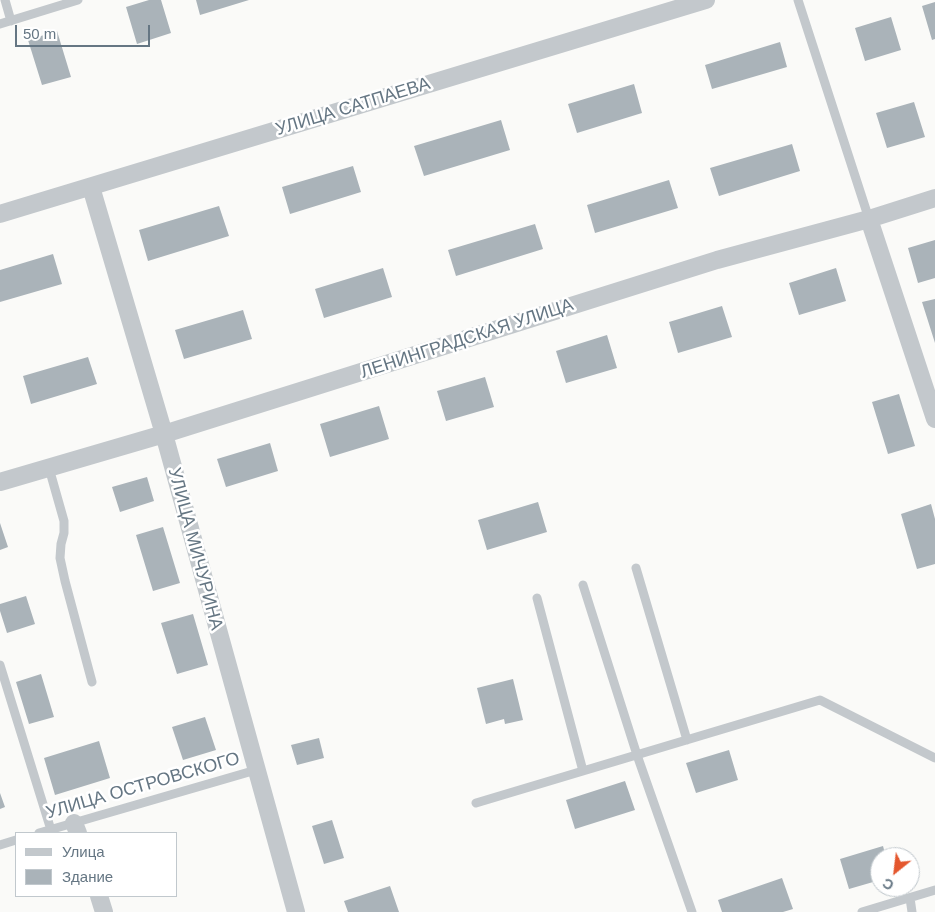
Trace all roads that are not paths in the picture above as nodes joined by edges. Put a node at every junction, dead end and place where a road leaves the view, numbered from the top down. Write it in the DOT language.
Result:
graph roads {
  1 [pos="5,0"];
  2 [pos="78,0"];
  3 [pos="706,0"];
  4 [pos="798,0"];
  5 [pos="11,21"];
  6 [pos="0,24"];
  7 [pos="91,187"];
  8 [pos="935,198"];
  9 [pos="0,214"];
  10 [pos="869,219"];
  11 [pos="935,420"];
  12 [pos="164,434"];
  13 [pos="49,468"];
  14 [pos="0,482"];
  15 [pos="636,568"];
  16 [pos="583,585"];
  17 [pos="537,598"];
  18 [pos="0,665"];
  19 [pos="92,682"];
  20 [pos="687,740"];
  21 [pos="637,755"];
  22 [pos="935,758"];
  23 [pos="256,770"];
  24 [pos="583,771"];
  25 [pos="476,803"];
  26 [pos="76,828"];
  27 [pos="50,830"];
  28 [pos="43,832"];
  29 [pos="15,840"];
  30 [pos="0,845"];
  31 [pos="935,890"];
  32 [pos="99,897"];
  33 [pos="910,898"];
  34 [pos="104,912"];
  35 [pos="296,912"];
  36 [pos="692,912"];
  37 [pos="862,912"];
  38 [pos="912,912"];
  1 -- 5 [label="lane"];
  2 -- 5 [label="lane"];
  3 -- 7 [label="street, УЛИЦА САТПАЕВА"];
  4 -- 10 [label="lane"];
  5 -- 6 [label="lane"];
  7 -- 9 [label="street, УЛИЦА САТПАЕВА"];
  7 -- 12 [label="street, УЛИЦА МИЧУРИНА"];
  8 -- 10 [label="street, ЛЕНИНГРАДСКАЯ УЛИЦА"];
  10 -- 11 [label="street"];
  10 -- 12 [label="street, ЛЕНИНГРАДСКАЯ УЛИЦА"];
  12 -- 13 [label="street, ЛЕНИНГРАДСКАЯ УЛИЦА"];
  12 -- 23 [label="street, УЛИЦА МИЧУРИНА"];
  13 -- 14 [label="street, ЛЕНИНГРАДСКАЯ УЛИЦА"];
  13 -- 19 [label="lane"];
  15 -- 20 [label="lane"];
  16 -- 21 [label="lane"];
  17 -- 24 [label="lane"];
  18 -- 27 [label="lane"];
  20 -- 21 [label="lane"];
  20 -- 22 [label="lane"];
  21 -- 24 [label="lane"];
  21 -- 36 [label="lane"];
  23 -- 26 [label="lane, УЛИЦА ОСТРОВСКОГО"];
  23 -- 35 [label="street, УЛИЦА МИЧУРИНА"];
  24 -- 25 [label="lane"];
  26 -- 27 [label="lane, УЛИЦА ОСТРОВСКОГО"];
  27 -- 28 [label="lane, УЛИЦА ОСТРОВСКОГО"];
  29 -- 30 [label="lane"];
  31 -- 33 [label="lane"];
  32 -- 34 [label="street"];
  33 -- 37 [label="lane"];
  33 -- 38 [label="lane"];
}
